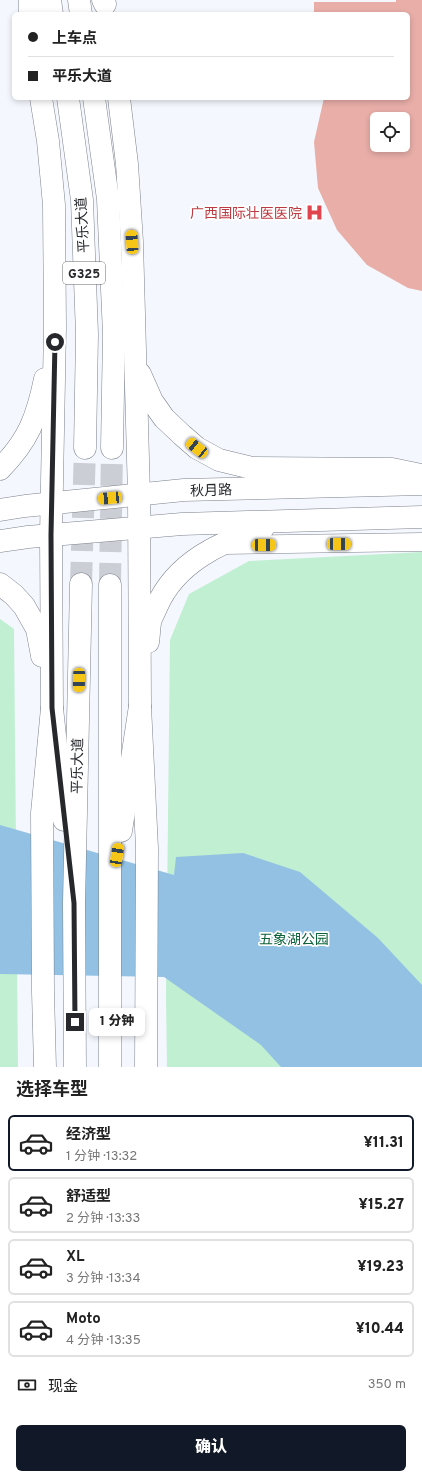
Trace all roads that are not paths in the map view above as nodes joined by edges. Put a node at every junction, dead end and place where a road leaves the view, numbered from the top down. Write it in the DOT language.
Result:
graph roads {
  1 [pos="25,0"];
  2 [pos="30,0"];
  3 [pos="50,0"];
  4 [pos="79,0"];
  5 [pos="28,12"];
  6 [pos="29,12"];
  7 [pos="52,12"];
  8 [pos="81,12"];
  9 [pos="41,100"];
  10 [pos="68,100"];
  11 [pos="94,100"];
  12 [pos="119,100"];
  13 [pos="55,327"];
  14 [pos="136,365"];
  15 [pos="85,448"];
  16 [pos="112,448"];
  17 [pos="0,469"];
  18 [pos="422,475"];
  19 [pos="422,484"];
  20 [pos="139,495"];
  21 [pos="0,500"];
  22 [pos="52,503"];
  23 [pos="25,506"];
  24 [pos="0,510"];
  25 [pos="422,517"];
  26 [pos="284,521"];
  27 [pos="138,528"];
  28 [pos="51,535"];
  29 [pos="0,541"];
  30 [pos="422,542"];
  31 [pos="218,545"];
  32 [pos="0,584"];
  33 [pos="81,584"];
  34 [pos="110,585"];
  35 [pos="140,706"];
  36 [pos="52,708"];
  37 [pos="110,900"];
  38 [pos="74,903"];
  39 [pos="45,1067"];
  40 [pos="75,1067"];
  41 [pos="110,1067"];
  42 [pos="146,1067"];
  1 -- 5 [label="main road"];
  2 -- 6 [label="main road"];
  3 -- 7 [label="main road"];
  4 -- 8 [label="main road"];
  9 -- 13 [label="main road"];
  10 -- 15 [label="main road, 平乐大道 / G325"];
  11 -- 16 [label="main road, 平乐大道"];
  12 -- 14 [label="main road"];
  13 -- 17 [label="main road"];
  13 -- 22 [label="main road"];
  14 -- 18 [label="main road"];
  14 -- 20 [label="main road"];
  19 -- 20 [label="main road, 秋月路"];
  20 -- 22 [label="main road, 秋月路"];
  20 -- 27 [label="main road"];
  21 -- 23 [label="street"];
  22 -- 23 [label="main road, 秋月路"];
  22 -- 28 [label="main road"];
  23 -- 24 [label="main road, 秋月路"];
  25 -- 26 [label="main road"];
  26 -- 27 [label="main road"];
  26 -- 31 [label="main road"];
  27 -- 28 [label="main road"];
  27 -- 35 [label="main road"];
  28 -- 29 [label="main road"];
  28 -- 36 [label="main road"];
  30 -- 31 [label="street"];
  31 -- 35 [label="main road"];
  32 -- 36 [label="main road"];
  33 -- 38 [label="main road, 平乐大道"];
  34 -- 37 [label="main road"];
  35 -- 37 [label="main road"];
  35 -- 42 [label="main road"];
  36 -- 38 [label="main road"];
  36 -- 39 [label="main road"];
  37 -- 41 [label="main road"];
  38 -- 40 [label="main road, 平乐大道"];
}
